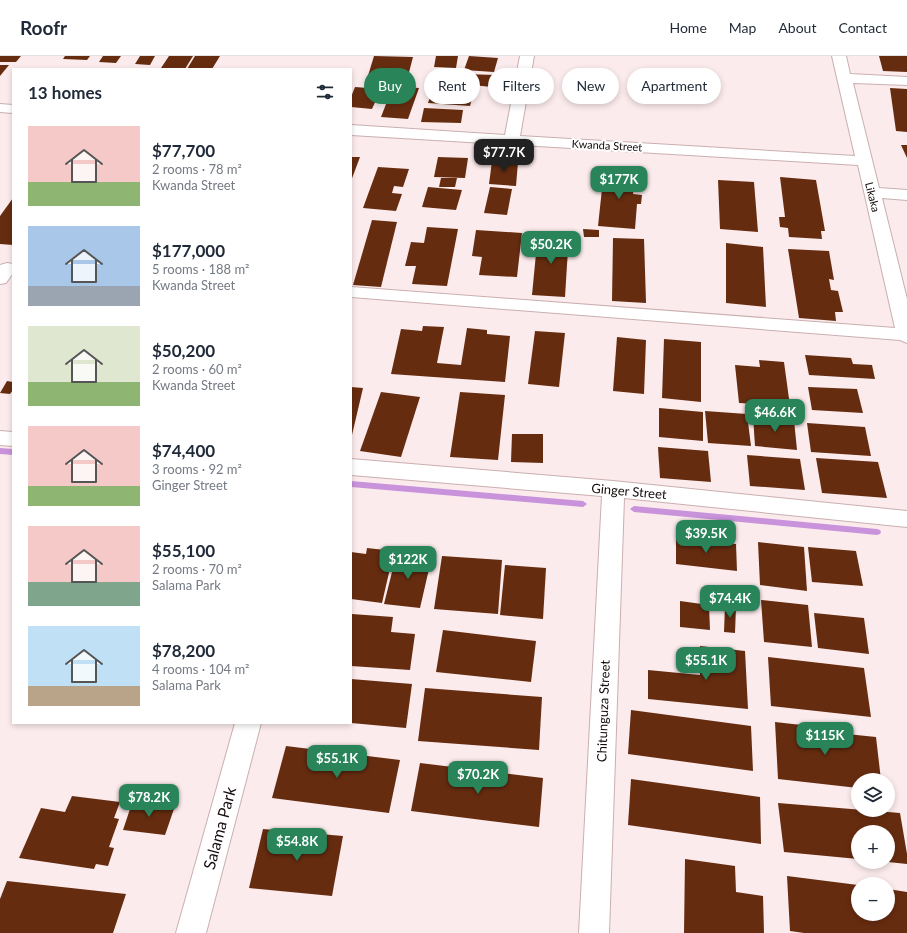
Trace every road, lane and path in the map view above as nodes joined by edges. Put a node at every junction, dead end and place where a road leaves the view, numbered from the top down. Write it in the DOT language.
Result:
graph roads {
  1 [pos="527,56"];
  2 [pos="839,56"];
  3 [pos="845,78"];
  4 [pos="907,81"];
  5 [pos="0,108"];
  6 [pos="12,109"];
  7 [pos="352,130"];
  8 [pos="512,140"];
  9 [pos="864,161"];
  10 [pos="872,193"];
  11 [pos="907,195"];
  12 [pos="352,292"];
  13 [pos="906,332"];
  14 [pos="0,438"];
  15 [pos="12,439"];
  16 [pos="352,466"];
  17 [pos="613,489"];
  18 [pos="907,519"];
  19 [pos="248,724"];
  20 [pos="190,933"];
  21 [pos="594,933"];
  1 -- 8 [label="street"];
  2 -- 3 [label="street, Likaka"];
  3 -- 4 [label="street"];
  3 -- 9 [label="street, Likaka"];
  5 -- 6 [label="street"];
  7 -- 8 [label="street, Kwanda Street"];
  8 -- 9 [label="street, Kwanda Street"];
  9 -- 10 [label="street, Likaka"];
  10 -- 11 [label="street"];
  10 -- 13 [label="street, Likaka"];
  12 -- 13 [label="street"];
  14 -- 15 [label="street"];
  16 -- 17 [label="street, Ginger Street"];
  17 -- 18 [label="street, Ginger Street"];
  17 -- 21 [label="street, Chitunguza Street"];
  19 -- 20 [label="street, Salama Park"];
}
